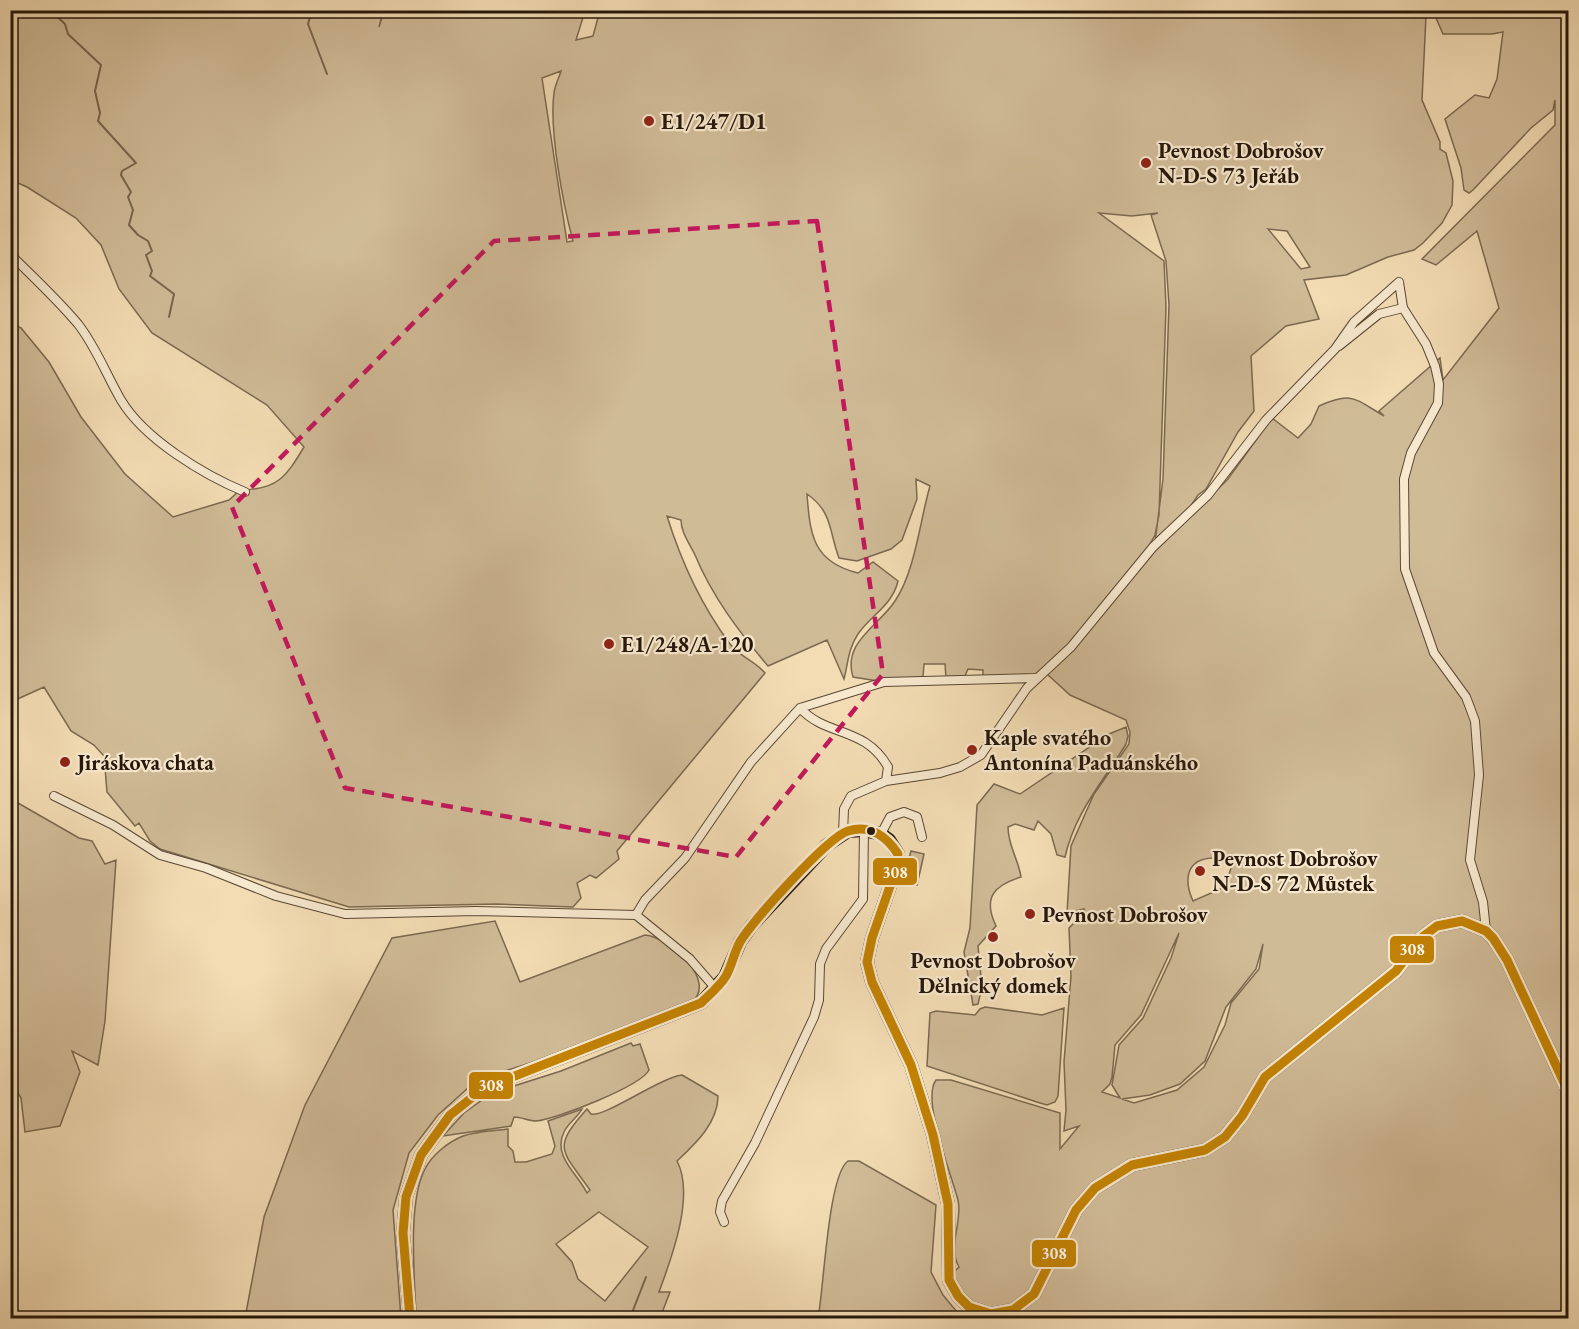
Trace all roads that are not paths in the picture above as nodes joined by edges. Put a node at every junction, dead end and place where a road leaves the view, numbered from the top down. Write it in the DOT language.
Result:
graph roads {
  1 [pos="10,254"];
  2 [pos="1403,309"];
  3 [pos="1335,349"];
  4 [pos="245,492"];
  5 [pos="1036,678"];
  6 [pos="800,708"];
  7 [pos="888,767"];
  8 [pos="905,777"];
  9 [pos="886,781"];
  10 [pos="54,796"];
  11 [pos="864,830"];
  12 [pos="843,833"];
  13 [pos="881,834"];
  14 [pos="922,837"];
  15 [pos="636,915"];
  16 [pos="1486,931"];
  17 [pos="716,989"];
  18 [pos="1569,1091"];
  19 [pos="724,1222"];
  20 [pos="410,1318"];
  1 -- 4 [label="street"];
  2 -- 3 [label="street"];
  2 -- 3 [label="street"];
  2 -- 16 [label="street"];
  3 -- 5 [label="street"];
  5 -- 6 [label="street"];
  5 -- 8 [label="street"];
  6 -- 7 [label="street"];
  6 -- 15 [label="street"];
  7 -- 8 [label="street"];
  7 -- 9 [label="street"];
  8 -- 9 [label="street"];
  9 -- 12 [label="street"];
  10 -- 15 [label="street"];
  11 -- 12 [label="street"];
  11 -- 13 [label="street"];
  11 -- 19 [label="street"];
  12 -- 17 [label="street"];
  13 -- 14 [label="street"];
  13 -- 16 [label="street"];
  15 -- 17 [label="street"];
  16 -- 18 [label="street"];
  17 -- 20 [label="street"];
}
